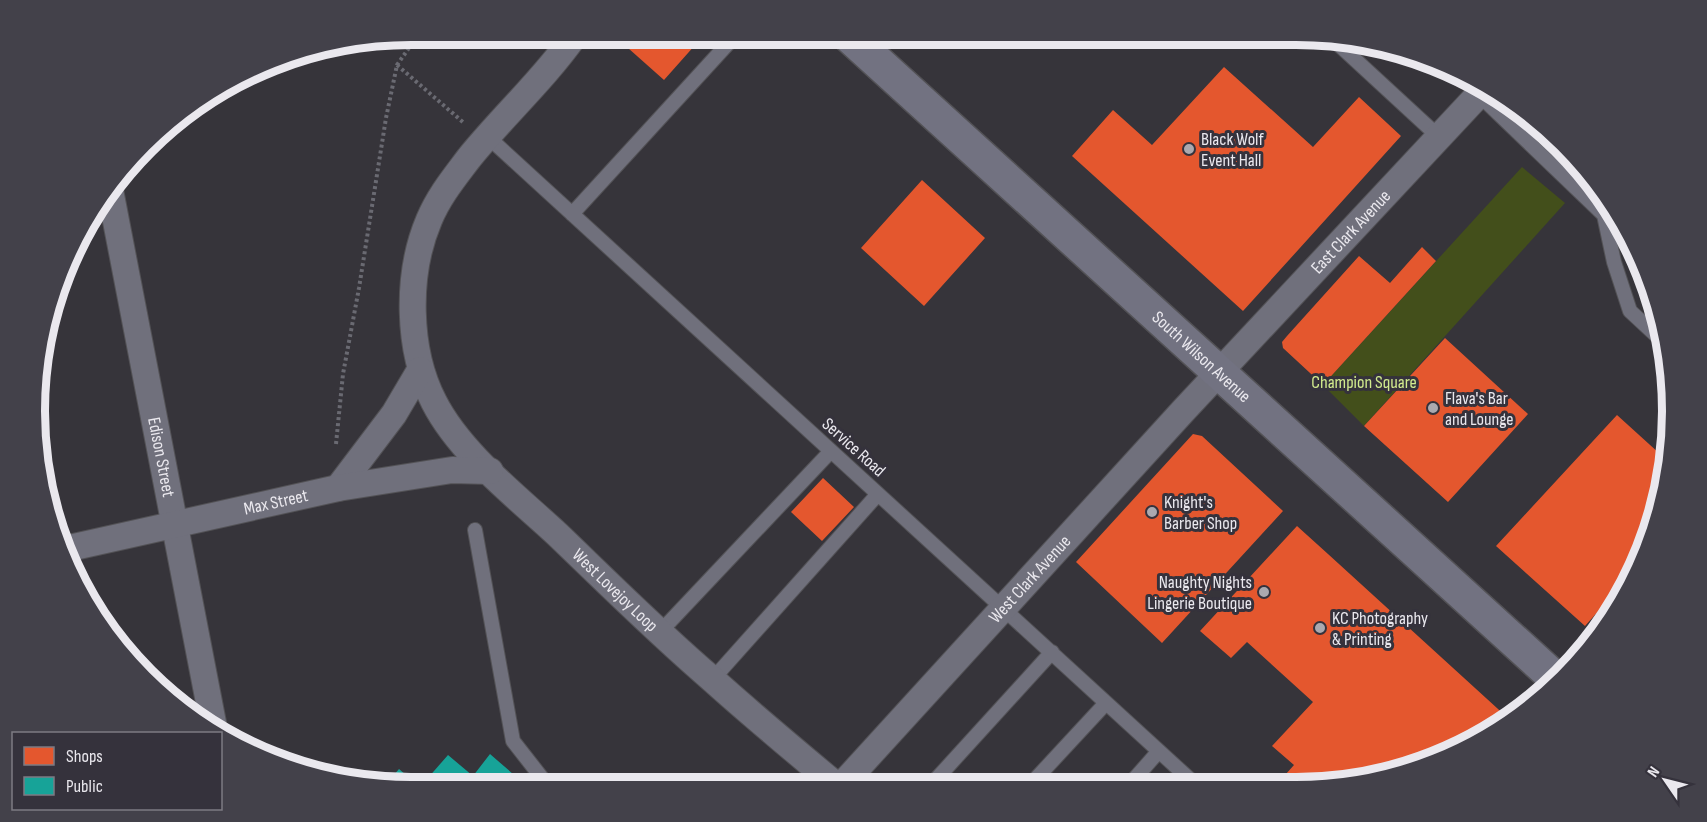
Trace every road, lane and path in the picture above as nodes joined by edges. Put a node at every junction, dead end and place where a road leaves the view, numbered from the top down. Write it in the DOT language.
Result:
graph roads {
  1 [pos="411,45"];
  2 [pos="567,45"];
  3 [pos="728,45"];
  4 [pos="860,45"];
  5 [pos="1342,48"];
  6 [pos="397,65"];
  7 [pos="1479,94"];
  8 [pos="1485,98"];
  9 [pos="464,123"];
  10 [pos="487,136"];
  11 [pos="1439,137"];
  12 [pos="112,201"];
  13 [pos="572,214"];
  14 [pos="1654,333"];
  15 [pos="420,370"];
  16 [pos="1221,372"];
  17 [pos="336,444"];
  18 [pos="831,451"];
  19 [pos="490,471"];
  20 [pos="338,488"];
  21 [pos="878,494"];
  22 [pos="175,524"];
  23 [pos="475,531"];
  24 [pos="72,548"];
  25 [pos="1003,608"];
  26 [pos="660,632"];
  27 [pos="1052,652"];
  28 [pos="1551,674"];
  29 [pos="712,680"];
  30 [pos="1106,703"];
  31 [pos="212,718"];
  32 [pos="1160,752"];
  33 [pos="541,777"];
  34 [pos="828,777"];
  35 [pos="847,777"];
  36 [pos="938,777"];
  37 [pos="1037,777"];
  38 [pos="1137,777"];
  39 [pos="1187,777"];
  1 -- 6 [label="path"];
  2 -- 10 [label="street, West Lovejoy Loop"];
  3 -- 13 [label="lane"];
  4 -- 16 [label="main road, South Wilson Avenue"];
  5 -- 11 [label="lane"];
  6 -- 9 [label="path"];
  6 -- 17 [label="path"];
  7 -- 11 [label="street, East Clark Avenue"];
  8 -- 14 [label="lane"];
  10 -- 13 [label="lane, Service Road"];
  10 -- 15 [label="street, West Lovejoy Loop"];
  11 -- 16 [label="street, East Clark Avenue"];
  12 -- 22 [label="street, Edison Street"];
  13 -- 18 [label="lane, Service Road"];
  15 -- 19 [label="street, West Lovejoy Loop"];
  15 -- 20 [label="street"];
  16 -- 25 [label="street, West Clark Avenue"];
  16 -- 28 [label="main road, South Wilson Avenue"];
  18 -- 21 [label="lane, Service Road"];
  18 -- 26 [label="lane"];
  19 -- 20 [label="street, Max Street"];
  19 -- 26 [label="street, West Lovejoy Loop"];
  20 -- 22 [label="street, Max Street"];
  21 -- 25 [label="lane, Service Road"];
  21 -- 29 [label="lane"];
  22 -- 24 [label="street, Max Street"];
  22 -- 31 [label="street, Edison Street"];
  23 -- 33 [label="lane"];
  25 -- 27 [label="lane, Service Road"];
  25 -- 35 [label="street, West Clark Avenue"];
  26 -- 29 [label="street, West Lovejoy Loop"];
  27 -- 30 [label="lane, Service Road"];
  27 -- 36 [label="lane"];
  29 -- 34 [label="street, West Lovejoy Loop"];
  30 -- 32 [label="lane, Service Road"];
  30 -- 37 [label="lane"];
  32 -- 38 [label="lane"];
  32 -- 39 [label="lane, Service Road"];
}
